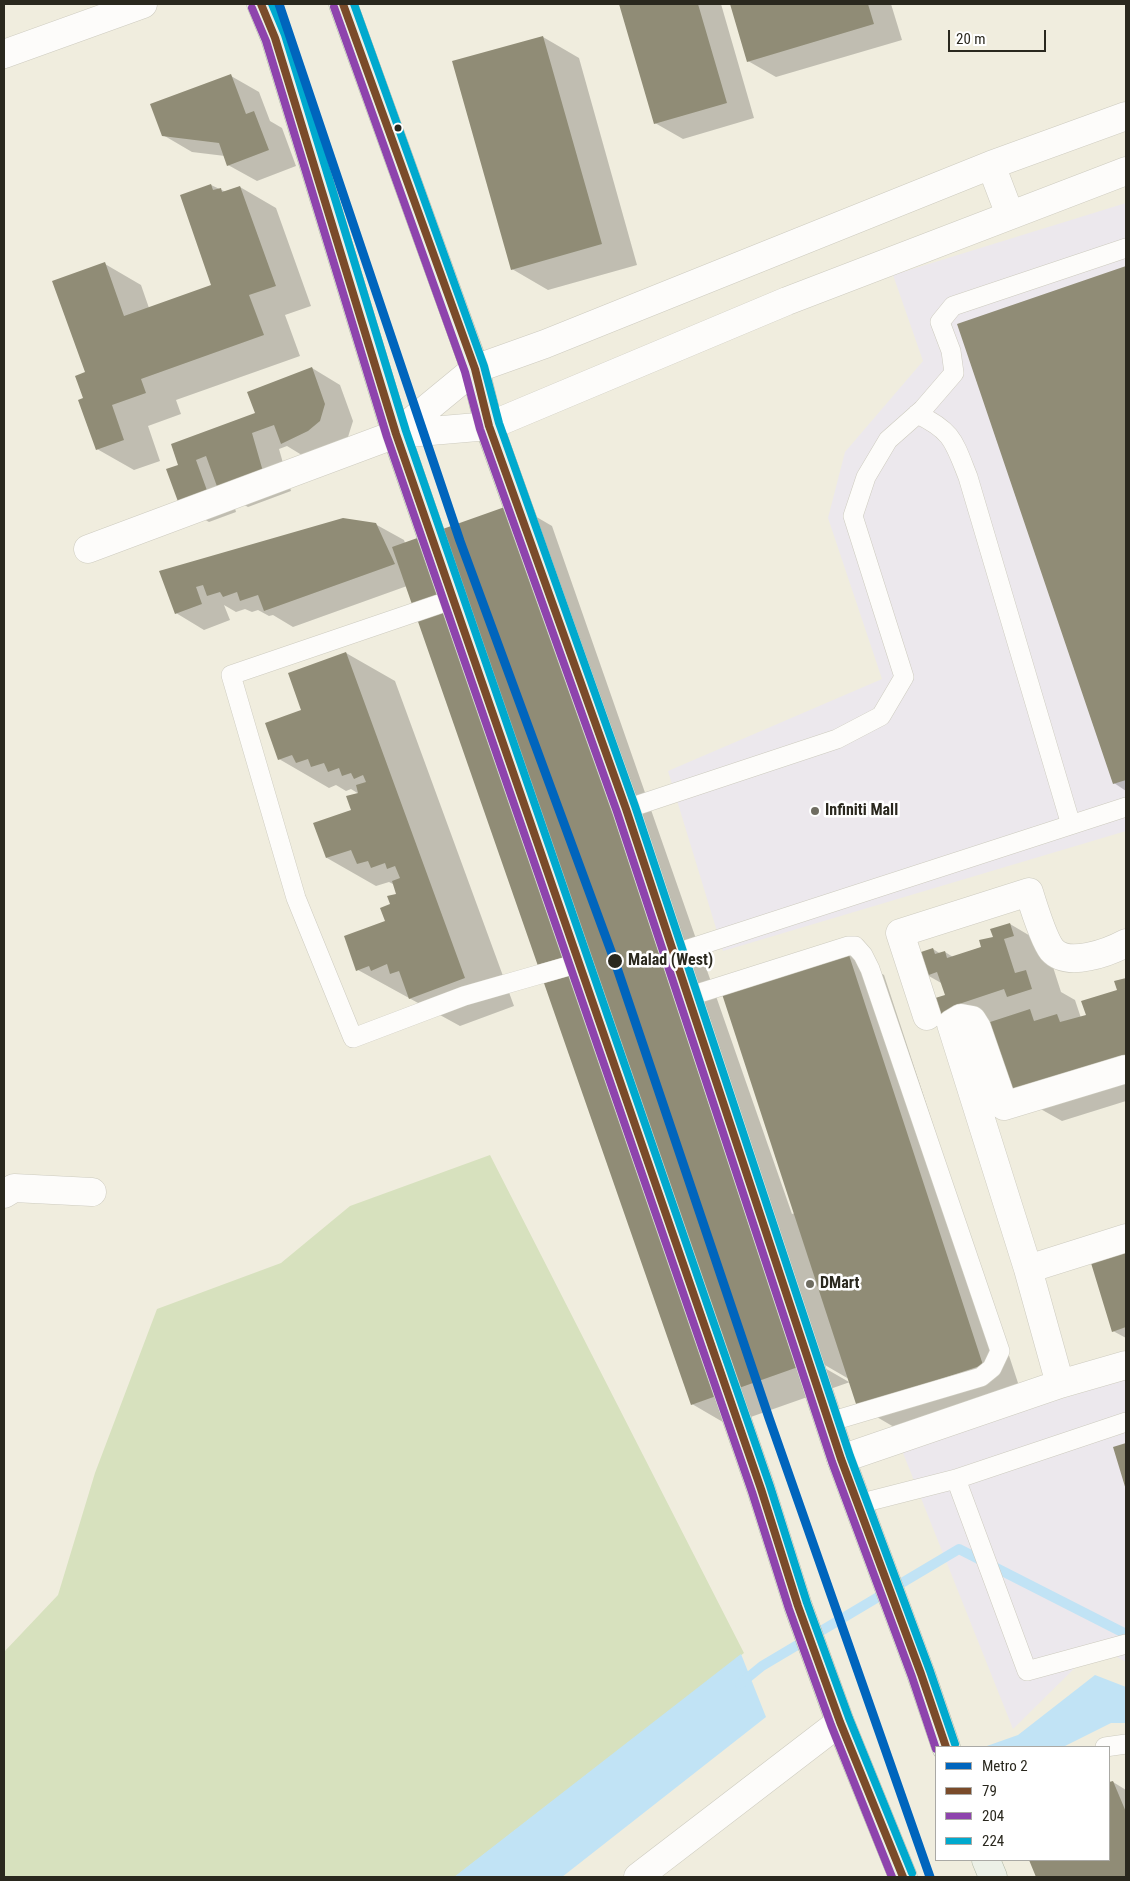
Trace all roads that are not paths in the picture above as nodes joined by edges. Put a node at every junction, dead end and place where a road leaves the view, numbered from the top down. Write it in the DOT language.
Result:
graph roads {
  1 [pos="143,4"];
  2 [pos="261,4"];
  3 [pos="343,4"];
  4 [pos="4,54"];
  5 [pos="1126,116"];
  6 [pos="992,165"];
  7 [pos="1126,171"];
  8 [pos="1010,215"];
  9 [pos="1126,248"];
  10 [pos="475,369"];
  11 [pos="917,414"];
  12 [pos="489,426"];
  13 [pos="396,434"];
  14 [pos="88,549"];
  15 [pos="454,599"];
  16 [pos="1126,807"];
  17 [pos="626,809"];
  18 [pos="1071,825"];
  19 [pos="1126,943"];
  20 [pos="673,954"];
  21 [pos="579,963"];
  22 [pos="687,997"];
  23 [pos="926,1016"];
  24 [pos="1126,1069"];
  25 [pos="92,1192"];
  26 [pos="4,1194"];
  27 [pos="1126,1238"];
  28 [pos="1028,1268"];
  29 [pos="1126,1365"];
  30 [pos="1060,1384"];
  31 [pos="829,1422"];
  32 [pos="1126,1422"];
  33 [pos="841,1459"];
  34 [pos="956,1479"];
  35 [pos="861,1513"];
  36 [pos="1123,1645"];
  37 [pos="840,1722"];
  38 [pos="1126,1744"];
  39 [pos="946,1746"];
  40 [pos="1110,1746"];
  41 [pos="986,1861"];
  42 [pos="638,1877"];
  43 [pos="903,1877"];
  44 [pos="993,1877"];
  1 -- 4 [label="street"];
  2 -- 13 [label="main road"];
  3 -- 10 [label="main road"];
  5 -- 6 [label="street"];
  6 -- 8 [label="street"];
  6 -- 10 [label="street"];
  7 -- 8 [label="street"];
  8 -- 12 [label="street"];
  9 -- 11 [label="lane"];
  10 -- 12 [label="main road"];
  10 -- 13 [label="street"];
  11 -- 17 [label="lane"];
  11 -- 18 [label="lane"];
  12 -- 13 [label="street"];
  12 -- 17 [label="main road"];
  13 -- 14 [label="street"];
  13 -- 15 [label="main road"];
  15 -- 21 [label="main road"];
  15 -- 21 [label="lane"];
  16 -- 18 [label="lane"];
  17 -- 20 [label="main road"];
  18 -- 20 [label="lane"];
  19 -- 23 [label="street"];
  20 -- 22 [label="main road"];
  21 -- 37 [label="main road"];
  22 -- 31 [label="main road"];
  22 -- 31 [label="lane"];
  24 -- 28 [label="street"];
  25 -- 26 [label="street"];
  27 -- 28 [label="street"];
  28 -- 30 [label="street"];
  29 -- 30 [label="street"];
  30 -- 33 [label="street"];
  31 -- 33 [label="main road"];
  32 -- 34 [label="lane"];
  33 -- 35 [label="main road"];
  34 -- 35 [label="lane"];
  34 -- 36 [label="lane"];
  35 -- 39 [label="main road"];
  37 -- 42 [label="street"];
  37 -- 43 [label="main road"];
  38 -- 40 [label="lane"];
  41 -- 44 [label="main road"];
}
